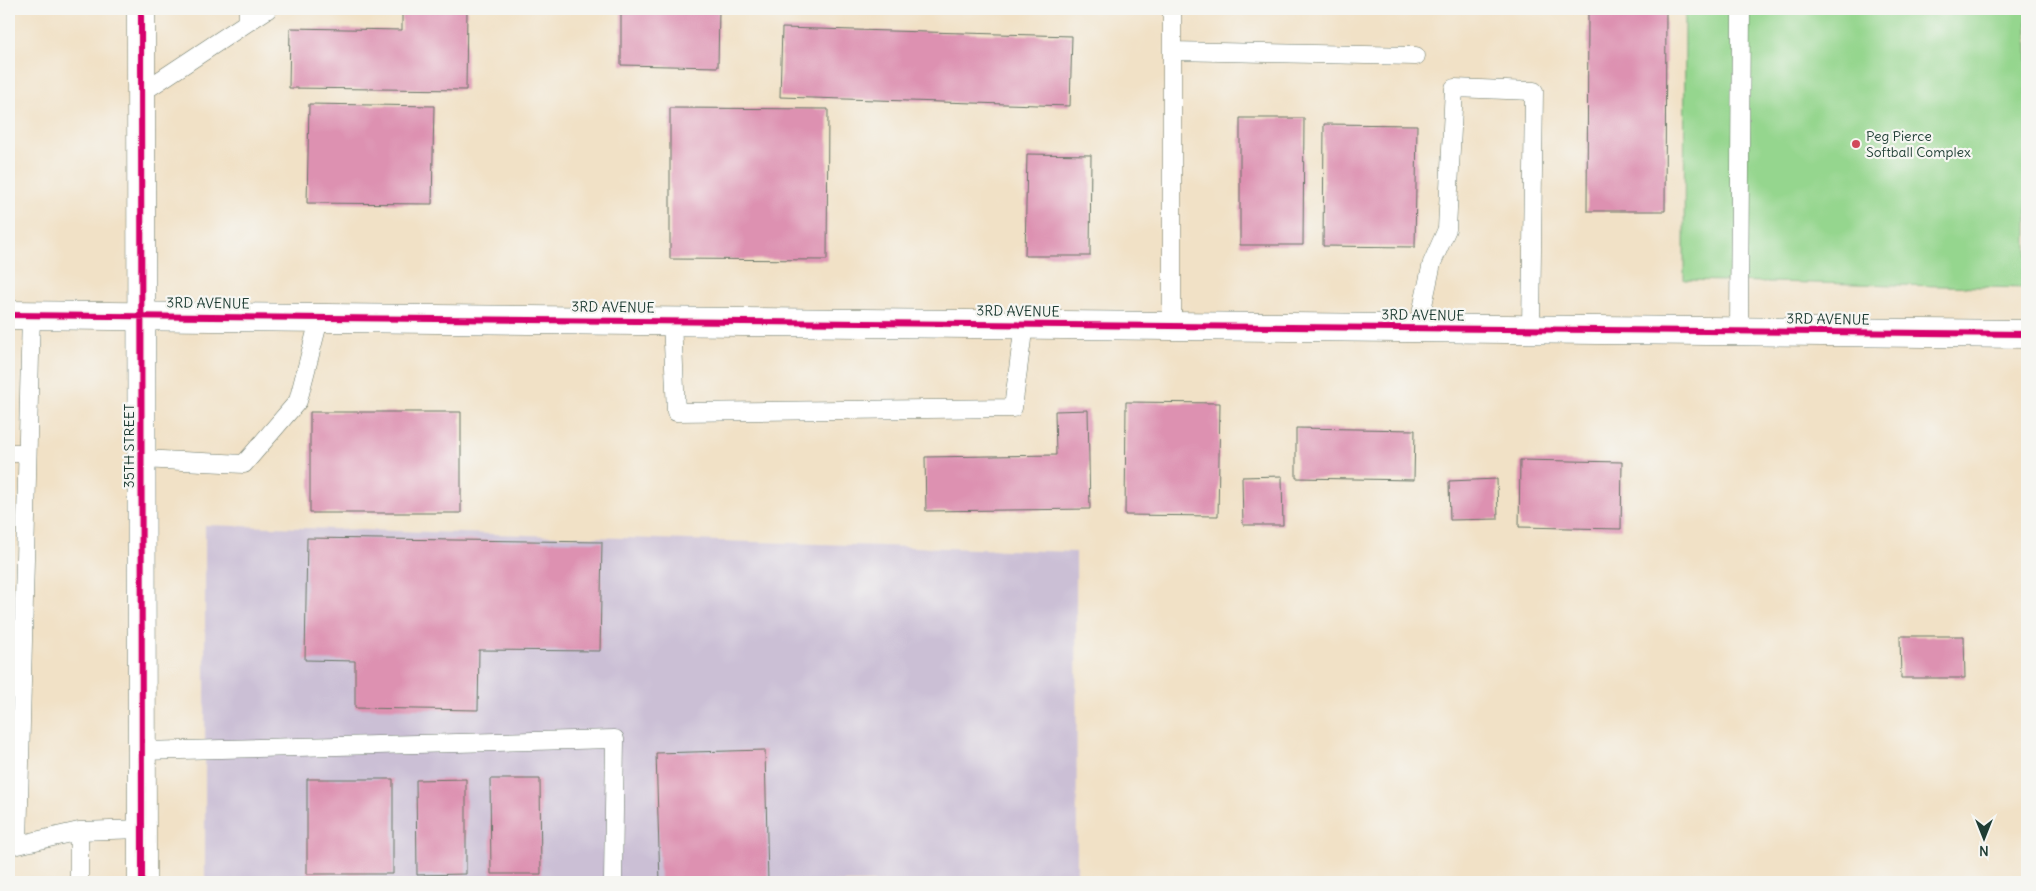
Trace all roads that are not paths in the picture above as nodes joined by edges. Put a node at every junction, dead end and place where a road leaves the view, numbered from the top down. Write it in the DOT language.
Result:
graph roads {
  1 [pos="141,9"];
  2 [pos="268,9"];
  3 [pos="1172,9"];
  4 [pos="1741,9"];
  5 [pos="248,15"];
  6 [pos="1172,52"];
  7 [pos="1416,56"];
  8 [pos="141,93"];
  9 [pos="20,314"];
  10 [pos="141,314"];
  11 [pos="320,316"];
  12 [pos="672,320"];
  13 [pos="1024,324"];
  14 [pos="1172,325"];
  15 [pos="1418,328"];
  16 [pos="1531,329"];
  17 [pos="1739,331"];
  18 [pos="2027,334"];
  19 [pos="9,453"];
  20 [pos="28,453"];
  21 [pos="141,459"];
  22 [pos="142,752"];
  23 [pos="142,830"];
  24 [pos="79,831"];
  25 [pos="14,845"];
  26 [pos="79,882"];
  27 [pos="142,882"];
  28 [pos="613,882"];
  1 -- 8 [label="street, 35TH STREET"];
  2 -- 5 [label="lane"];
  3 -- 6 [label="lane"];
  4 -- 17 [label="lane"];
  5 -- 8 [label="lane"];
  6 -- 7 [label="lane"];
  6 -- 14 [label="lane"];
  8 -- 10 [label="street, 35TH STREET"];
  9 -- 10 [label="street, 3RD AVENUE"];
  9 -- 20 [label="lane"];
  10 -- 11 [label="street, 3RD AVENUE"];
  10 -- 21 [label="street, 35TH STREET"];
  11 -- 12 [label="street, 3RD AVENUE"];
  11 -- 21 [label="lane"];
  12 -- 13 [label="street, 3RD AVENUE"];
  12 -- 13 [label="lane"];
  13 -- 14 [label="street, 3RD AVENUE"];
  14 -- 15 [label="street, 3RD AVENUE"];
  15 -- 16 [label="street, 3RD AVENUE"];
  15 -- 16 [label="lane"];
  16 -- 17 [label="street, 3RD AVENUE"];
  17 -- 18 [label="street, 3RD AVENUE"];
  19 -- 20 [label="lane"];
  20 -- 25 [label="lane"];
  21 -- 22 [label="street, 35TH STREET"];
  22 -- 23 [label="street, 35TH STREET"];
  22 -- 28 [label="lane"];
  23 -- 24 [label="lane"];
  23 -- 27 [label="street, 35TH STREET"];
  24 -- 25 [label="lane"];
  24 -- 26 [label="lane"];
}
